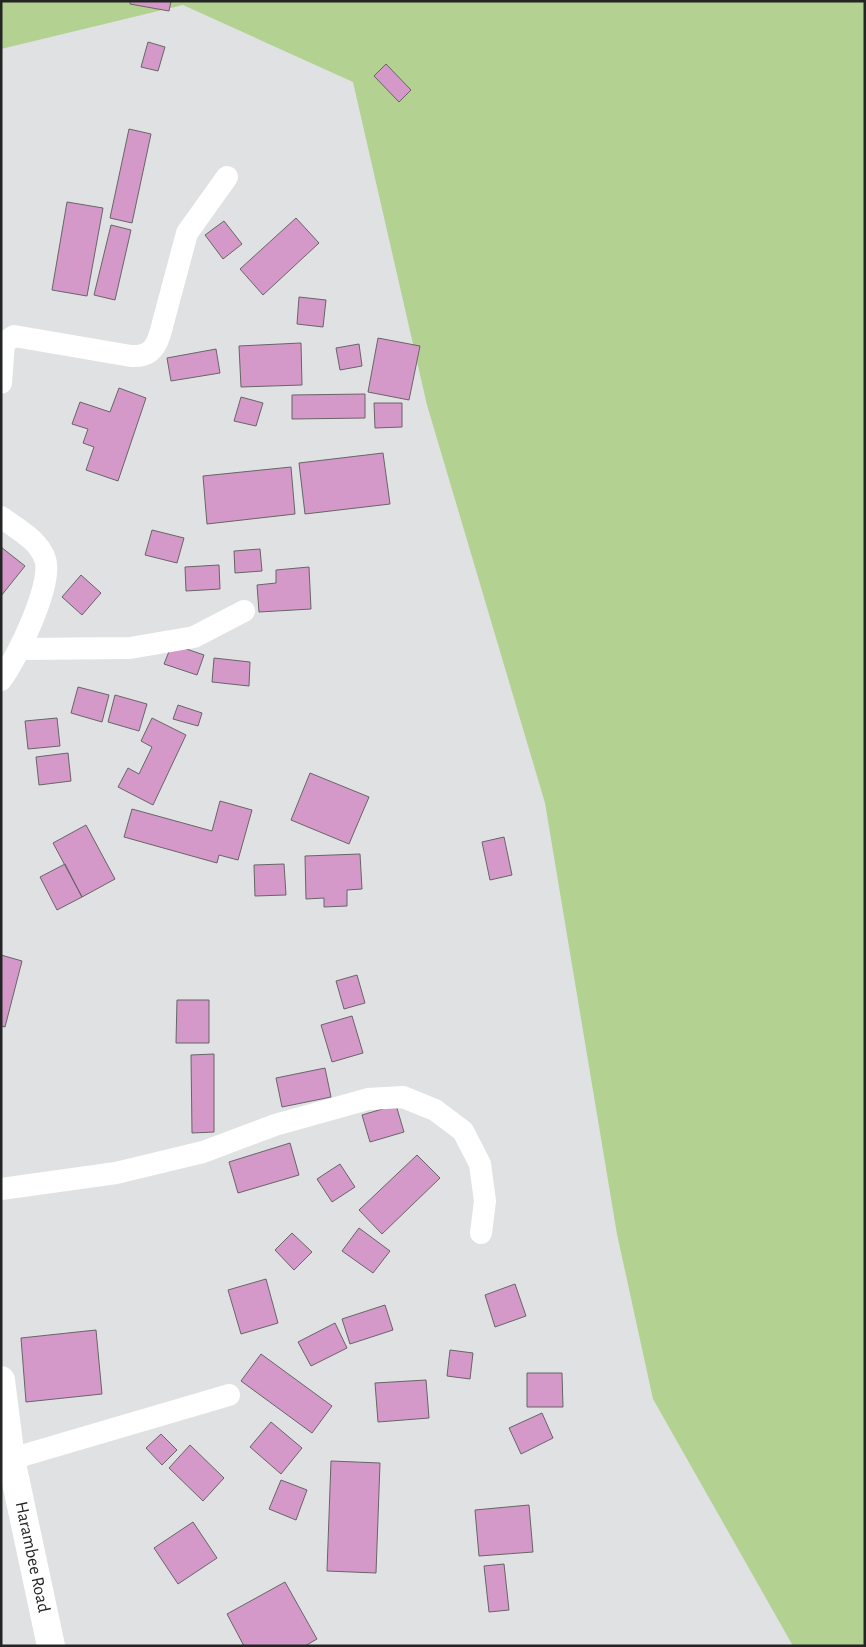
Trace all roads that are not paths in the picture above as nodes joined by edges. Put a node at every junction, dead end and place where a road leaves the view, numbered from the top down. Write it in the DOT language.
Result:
graph roads {
  1 [pos="227,178"];
  2 [pos="3,342"];
  3 [pos="1,383"];
  4 [pos="1,517"];
  5 [pos="244,612"];
  6 [pos="20,649"];
  7 [pos="1,680"];
  8 [pos="1,1189"];
  9 [pos="481,1233"];
  10 [pos="1,1380"];
  11 [pos="229,1395"];
  12 [pos="11,1459"];
  13 [pos="51,1646"];
  1 -- 2 [label="street"];
  2 -- 3 [label="street"];
  4 -- 6 [label="street"];
  5 -- 6 [label="street"];
  6 -- 7 [label="street"];
  8 -- 9 [label="street"];
  10 -- 12 [label="main road, Harambee Road"];
  11 -- 12 [label="street"];
  12 -- 13 [label="main road, Harambee Road"];
}
